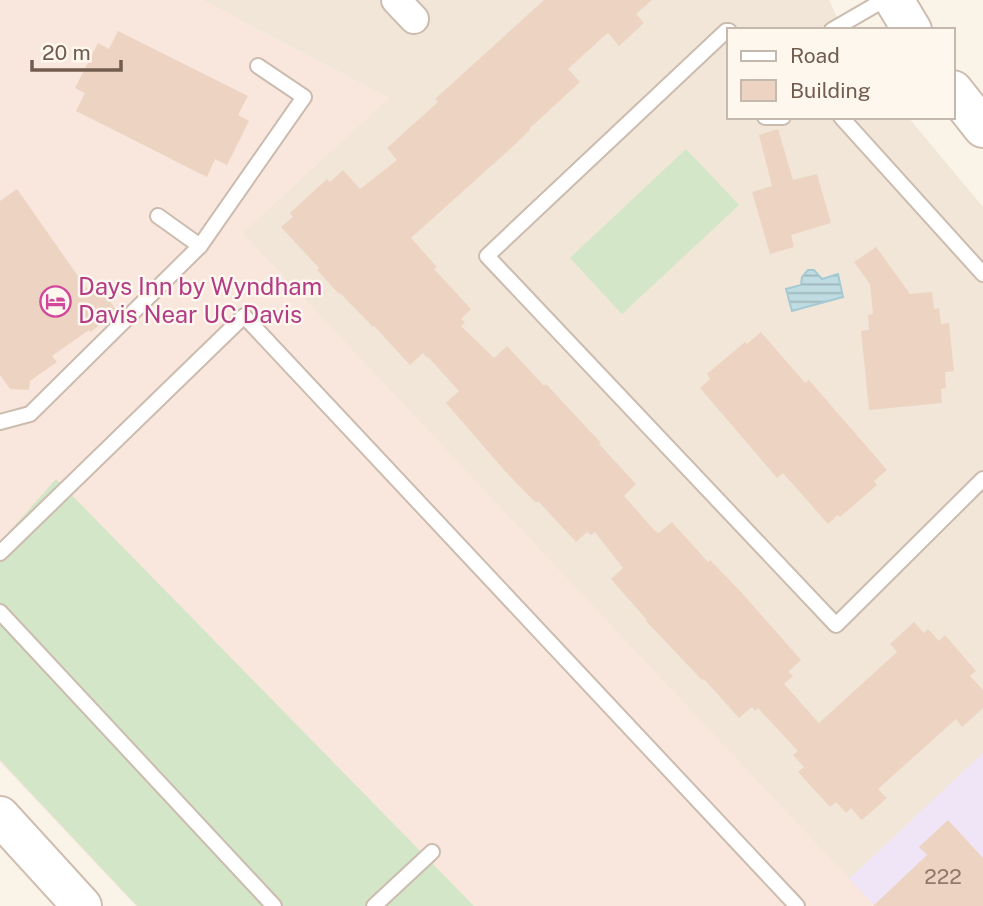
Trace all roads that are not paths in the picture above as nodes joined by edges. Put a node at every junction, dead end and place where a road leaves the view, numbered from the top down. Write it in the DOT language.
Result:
graph roads {
  1 [pos="884,0"];
  2 [pos="835,28"];
  3 [pos="727,31"];
  4 [pos="258,66"];
  5 [pos="955,93"];
  6 [pos="843,119"];
  7 [pos="983,128"];
  8 [pos="158,216"];
  9 [pos="200,246"];
  10 [pos="983,274"];
  11 [pos="0,422"];
  12 [pos="983,479"];
  13 [pos="0,553"];
  14 [pos="0,612"];
  15 [pos="0,816"];
  16 [pos="432,852"];
  17 [pos="82,906"];
  18 [pos="274,906"];
  19 [pos="373,906"];
  20 [pos="797,906"];
  1 -- 2 [label="lane"];
  3 -- 12 [label="lane"];
  4 -- 9 [label="lane"];
  5 -- 7 [label="street"];
  6 -- 10 [label="lane"];
  8 -- 9 [label="lane"];
  9 -- 11 [label="lane"];
  13 -- 20 [label="lane"];
  14 -- 18 [label="lane"];
  15 -- 17 [label="street"];
  16 -- 19 [label="lane"];
}
